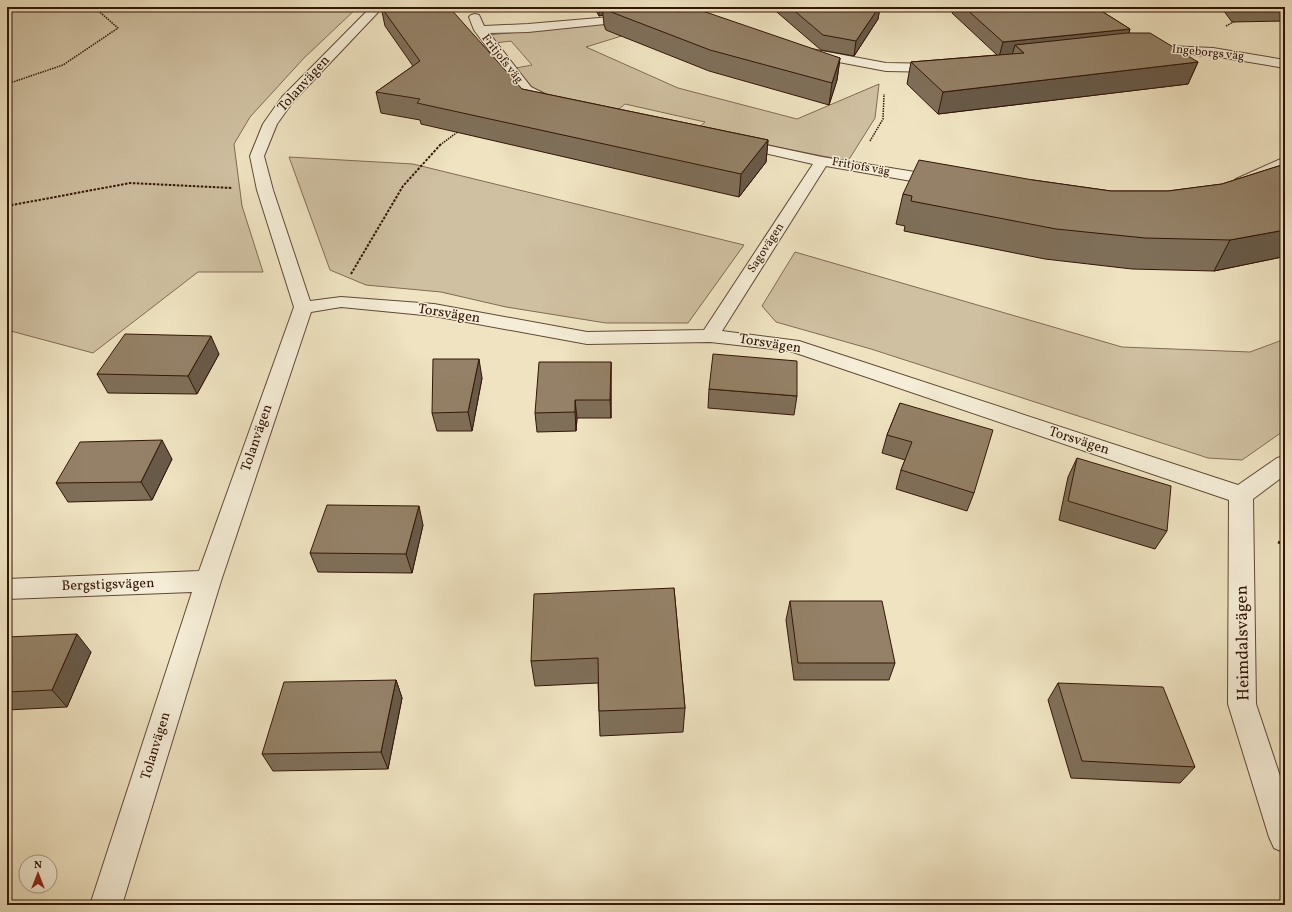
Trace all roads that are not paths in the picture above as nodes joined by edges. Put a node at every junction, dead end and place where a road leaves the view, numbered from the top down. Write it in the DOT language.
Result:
graph roads {
  1 [pos="377,7"];
  2 [pos="645,16"];
  3 [pos="1134,49"];
  4 [pos="800,51"];
  5 [pos="1285,64"];
  6 [pos="953,67"];
  7 [pos="563,105"];
  8 [pos="723,140"];
  9 [pos="822,161"];
  10 [pos="1285,161"];
  11 [pos="955,184"];
  12 [pos="1229,187"];
  13 [pos="303,307"];
  14 [pos="710,336"];
  15 [pos="1285,464"];
  16 [pos="1242,495"];
  17 [pos="208,581"];
  18 [pos="7,589"];
  19 [pos="1285,837"];
  20 [pos="106,905"];
  1 -- 13 [label="street, Tolanvägen"];
  2 -- 7 [label="street, Fritjofs väg"];
  3 -- 5 [label="street, Ingeborgs väg"];
  4 -- 6 [label="street"];
  8 -- 9 [label="street, Fritjofs väg"];
  9 -- 11 [label="street, Fritjofs väg"];
  9 -- 14 [label="street, Sagovägen"];
  10 -- 12 [label="street"];
  13 -- 14 [label="street, Torsvägen"];
  13 -- 17 [label="street, Tolanvägen"];
  14 -- 16 [label="street, Torsvägen"];
  15 -- 16 [label="street"];
  16 -- 19 [label="street, Heimdalsvägen"];
  17 -- 18 [label="street, Bergstigsvägen"];
  17 -- 20 [label="street, Tolanvägen"];
}
